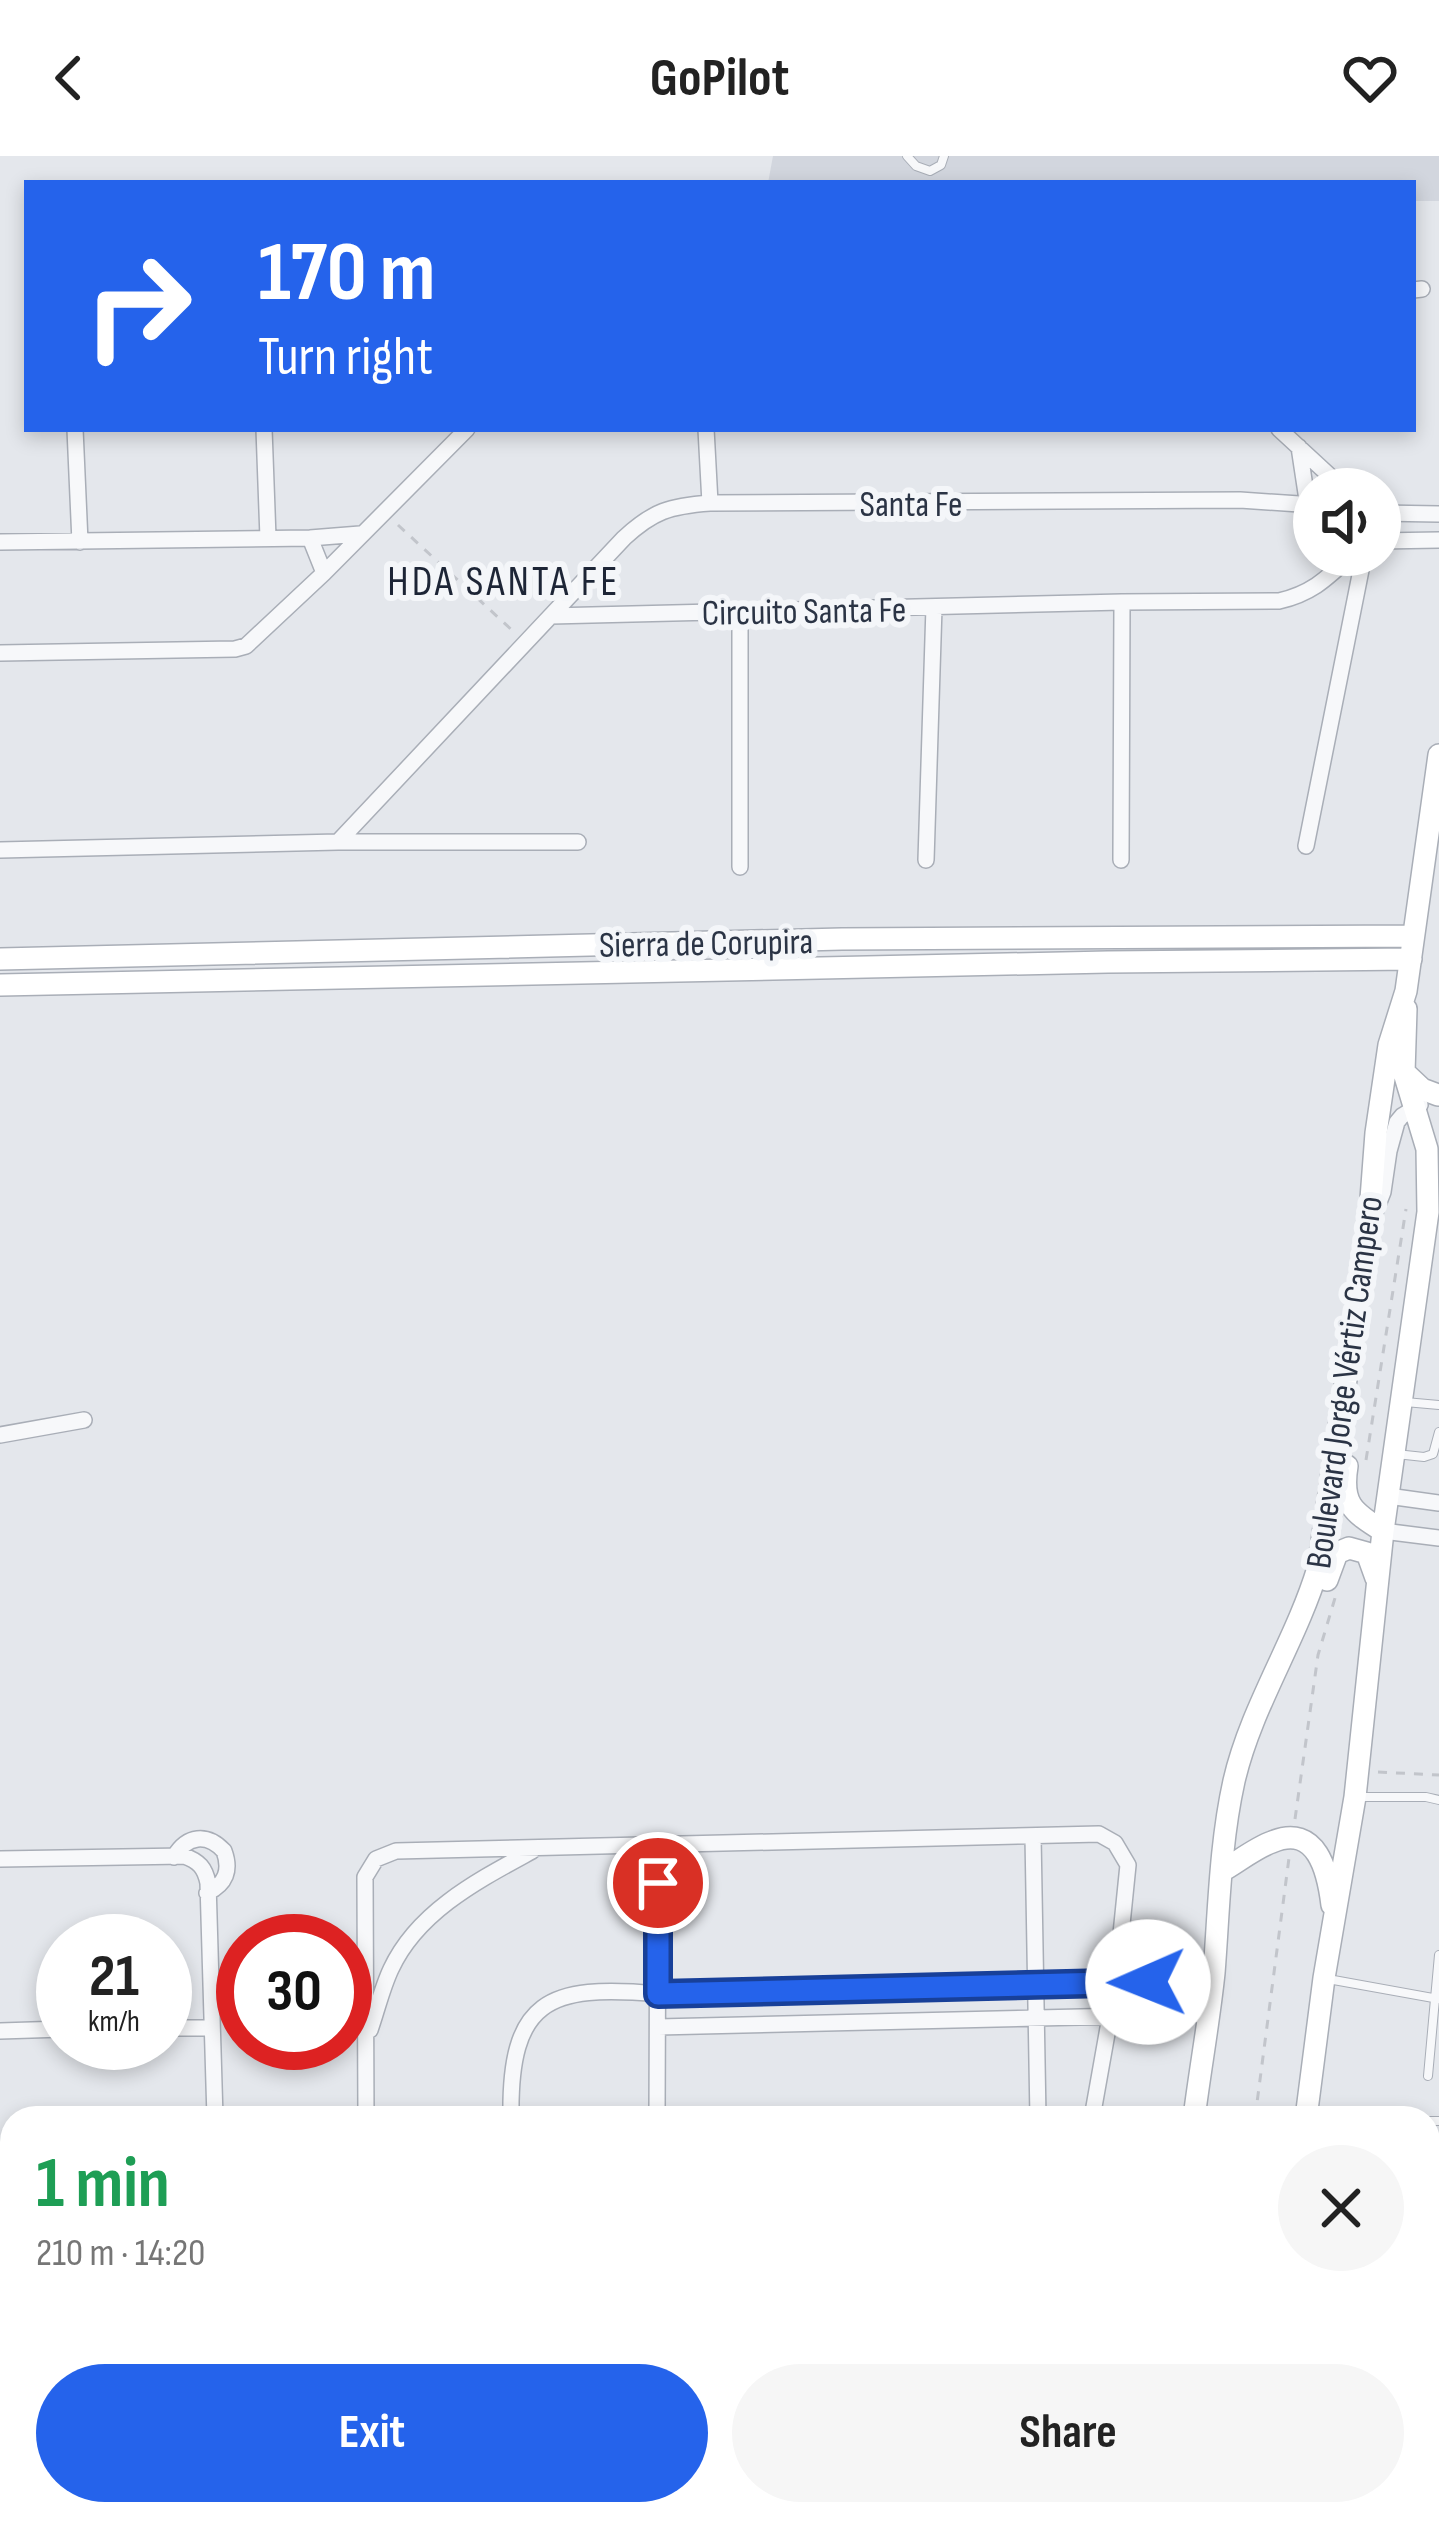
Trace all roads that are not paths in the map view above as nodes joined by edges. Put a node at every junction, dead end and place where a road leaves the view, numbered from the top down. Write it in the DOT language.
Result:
graph roads {
  1 [pos="907,156"];
  2 [pos="944,156"];
  3 [pos="75,432"];
  4 [pos="264,432"];
  5 [pos="464,432"];
  6 [pos="706,432"];
  7 [pos="1282,432"];
  8 [pos="1299,447"];
  9 [pos="1303,468"];
  10 [pos="1322,468"];
  11 [pos="710,503"];
  12 [pos="1293,504"];
  13 [pos="1401,513"];
  14 [pos="1439,514"];
  15 [pos="360,534"];
  16 [pos="268,538"];
  17 [pos="310,538"];
  18 [pos="1439,540"];
  19 [pos="1401,541"];
  20 [pos="0,542"];
  21 [pos="80,542"];
  22 [pos="324,573"];
  23 [pos="1319,576"];
  24 [pos="1330,576"];
  25 [pos="1360,576"];
  26 [pos="1320,585"];
  27 [pos="1122,602"];
  28 [pos="934,607"];
  29 [pos="740,611"];
  30 [pos="551,616"];
  31 [pos="0,653"];
  32 [pos="1439,755"];
  33 [pos="338,842"];
  34 [pos="578,842"];
  35 [pos="1306,846"];
  36 [pos="0,850"];
  37 [pos="926,860"];
  38 [pos="1121,860"];
  39 [pos="740,867"];
  40 [pos="1412,948"];
  41 [pos="0,958"];
  42 [pos="0,985"];
  43 [pos="1406,991"];
  44 [pos="1405,1073"];
  45 [pos="1439,1095"];
  46 [pos="1414,1108"];
  47 [pos="1439,1159"];
  48 [pos="1428,1212"];
  49 [pos="1370,1225"];
  50 [pos="1344,1395"];
  51 [pos="1403,1402"];
  52 [pos="1439,1406"];
  53 [pos="84,1420"];
  54 [pos="1439,1432"];
  55 [pos="0,1435"];
  56 [pos="1395,1454"];
  57 [pos="1388,1496"];
  58 [pos="1439,1503"];
  59 [pos="1383,1531"];
  60 [pos="1439,1538"];
  61 [pos="1377,1584"];
  62 [pos="1312,1587"];
  63 [pos="1355,1797"];
  64 [pos="1439,1800"];
  65 [pos="1033,1836"];
  66 [pos="658,1846"];
  67 [pos="535,1850"];
  68 [pos="174,1857"];
  69 [pos="0,1859"];
  70 [pos="1222,1870"];
  71 [pos="207,1893"];
  72 [pos="365,1914"];
  73 [pos="1335,1923"];
  74 [pos="1439,1954"];
  75 [pos="1324,1978"];
  76 [pos="1213,1980"];
  77 [pos="1116,1983"];
  78 [pos="1036,1985"];
  79 [pos="658,1994"];
  80 [pos="1436,1999"];
  81 [pos="1208,2014"];
  82 [pos="1110,2016"];
  83 [pos="1036,2018"];
  84 [pos="372,2027"];
  85 [pos="658,2027"];
  86 [pos="192,2028"];
  87 [pos="211,2028"];
  88 [pos="36,2030"];
  89 [pos="0,2031"];
  90 [pos="366,2070"];
  91 [pos="1428,2076"];
  92 [pos="214,2106"];
  93 [pos="367,2106"];
  94 [pos="512,2106"];
  95 [pos="657,2106"];
  96 [pos="1038,2106"];
  97 [pos="1095,2106"];
  98 [pos="1196,2106"];
  99 [pos="1309,2106"];
  1 -- 2 [label="lane"];
  3 -- 21 [label="street"];
  4 -- 16 [label="street"];
  5 -- 15 [label="street"];
  6 -- 11 [label="street"];
  7 -- 8 [label="street"];
  8 -- 9 [label="street"];
  8 -- 10 [label="street"];
  11 -- 12 [label="street, Santa Fe"];
  11 -- 30 [label="street, Santa Fe"];
  13 -- 14 [label="street"];
  15 -- 17 [label="street"];
  15 -- 22 [label="street"];
  16 -- 17 [label="street"];
  16 -- 21 [label="street"];
  17 -- 22 [label="street"];
  18 -- 19 [label="street"];
  20 -- 21 [label="street"];
  22 -- 31 [label="street"];
  23 -- 26 [label="street"];
  24 -- 26 [label="street, Circuito Santa Fe"];
  25 -- 35 [label="street"];
  26 -- 27 [label="street, Circuito Santa Fe"];
  27 -- 28 [label="street, Circuito Santa Fe"];
  27 -- 38 [label="street"];
  28 -- 29 [label="street, Circuito Santa Fe"];
  28 -- 37 [label="street"];
  29 -- 30 [label="street, Circuito Santa Fe"];
  29 -- 39 [label="street"];
  30 -- 33 [label="street"];
  32 -- 40 [label="main road, Boulevard Jorge Vértiz Campero"];
  33 -- 34 [label="street"];
  33 -- 36 [label="street"];
  40 -- 41 [label="main road, Sierra de Corupira"];
  40 -- 42 [label="main road, Sierra de Corupira"];
  40 -- 43 [label="main road, Boulevard Jorge Vértiz Campero"];
  43 -- 44 [label="main road, Boulevard Jorge Vértiz Campero"];
  43 -- 49 [label="main road, Boulevard Jorge Vértiz Campero"];
  44 -- 45 [label="main road"];
  44 -- 46 [label="main road, Boulevard Jorge Vértiz Campero"];
  45 -- 46 [label="street"];
  46 -- 48 [label="main road, Boulevard Jorge Vértiz Campero"];
  46 -- 49 [label="street"];
  47 -- 48 [label="street"];
  48 -- 51 [label="main road, Boulevard Jorge Vértiz Campero"];
  49 -- 50 [label="main road, Boulevard Jorge Vértiz Campero"];
  50 -- 59 [label="main road"];
  50 -- 62 [label="main road, Boulevard Jorge Vértiz Campero"];
  51 -- 52 [label="lane"];
  51 -- 56 [label="main road, Boulevard Jorge Vértiz Campero"];
  53 -- 55 [label="street"];
  54 -- 56 [label="lane"];
  56 -- 57 [label="main road, Boulevard Jorge Vértiz Campero"];
  57 -- 58 [label="street"];
  57 -- 59 [label="main road, Boulevard Jorge Vértiz Campero"];
  59 -- 60 [label="street"];
  59 -- 61 [label="main road, Boulevard Jorge Vértiz Campero"];
  61 -- 62 [label="main road"];
  61 -- 63 [label="main road, Boulevard Jorge Vértiz Campero"];
  62 -- 70 [label="main road, Boulevard Jorge Vértiz Campero"];
  63 -- 64 [label="lane"];
  63 -- 73 [label="main road, Boulevard Jorge Vértiz Campero"];
  65 -- 66 [label="street"];
  65 -- 77 [label="street"];
  65 -- 78 [label="street"];
  66 -- 67 [label="street"];
  66 -- 79 [label="street"];
  67 -- 72 [label="street"];
  67 -- 84 [label="street"];
  68 -- 69 [label="street"];
  68 -- 71 [label="street"];
  68 -- 71 [label="street"];
  70 -- 73 [label="main road"];
  70 -- 76 [label="main road, Boulevard Jorge Vértiz Campero"];
  71 -- 87 [label="street"];
  73 -- 75 [label="main road, Boulevard Jorge Vértiz Campero"];
  74 -- 80 [label="lane"];
  75 -- 80 [label="lane"];
  75 -- 99 [label="main road, Boulevard Jorge Vértiz Campero"];
  76 -- 77 [label="street"];
  76 -- 81 [label="main road, Boulevard Jorge Vértiz Campero"];
  77 -- 78 [label="street"];
  77 -- 82 [label="street"];
  78 -- 79 [label="street"];
  78 -- 83 [label="street"];
  79 -- 85 [label="street"];
  79 -- 94 [label="street"];
  80 -- 91 [label="lane"];
  81 -- 82 [label="street"];
  81 -- 98 [label="main road, Boulevard Jorge Vértiz Campero"];
  82 -- 83 [label="street"];
  82 -- 97 [label="street"];
  83 -- 85 [label="street"];
  83 -- 96 [label="street"];
  85 -- 95 [label="street"];
  86 -- 87 [label="street"];
  87 -- 92 [label="street"];
  88 -- 89 [label="street"];
  90 -- 93 [label="street"];
}
